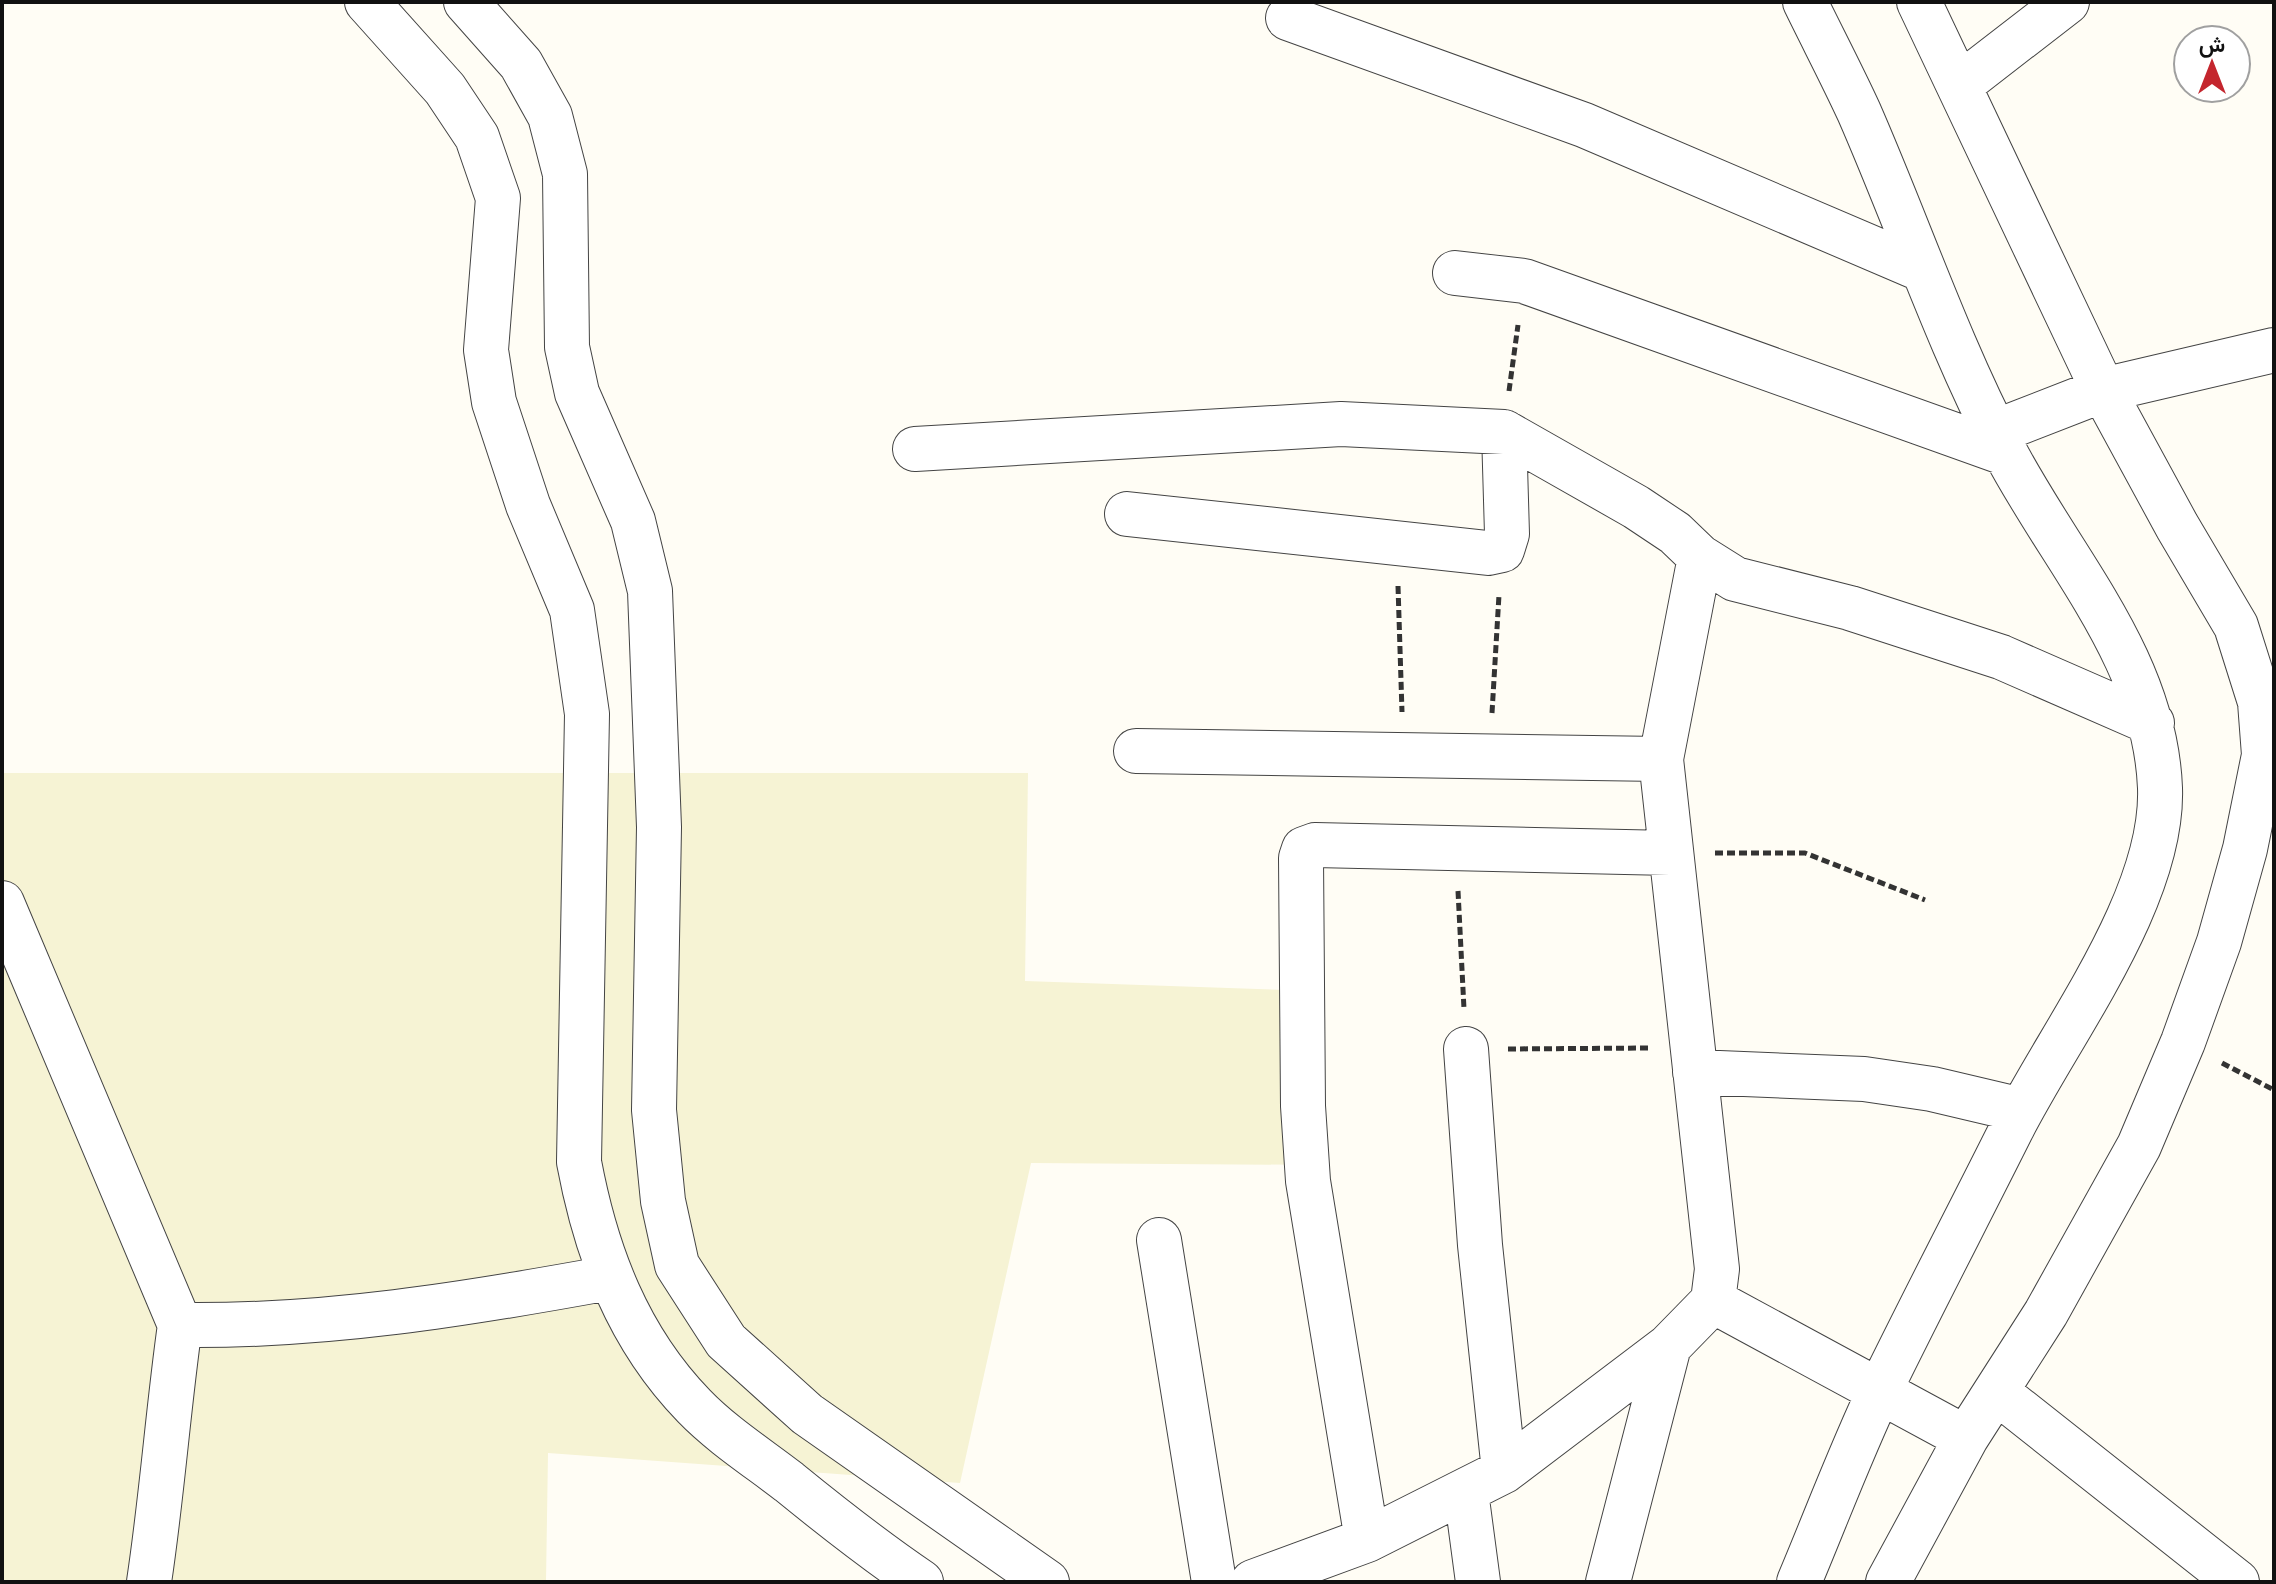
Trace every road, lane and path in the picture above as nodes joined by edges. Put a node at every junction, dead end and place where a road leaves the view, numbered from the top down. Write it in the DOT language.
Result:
graph roads {
  1 [pos="367,2"];
  2 [pos="466,2"];
  3 [pos="1805,2"];
  4 [pos="1919,2"];
  5 [pos="2067,2"];
  6 [pos="1288,18"];
  7 [pos="1961,84"];
  8 [pos="1921,269"];
  9 [pos="1455,273"];
  10 [pos="1524,281"];
  11 [pos="2274,350"];
  12 [pos="2103,390"];
  13 [pos="1504,432"];
  14 [pos="2000,442"];
  15 [pos="915,449"];
  16 [pos="1127,514"];
  17 [pos="1397,541"];
  18 [pos="1502,550"];
  19 [pos="1700,557"];
  20 [pos="2152,723"];
  21 [pos="1136,751"];
  22 [pos="1403,756"];
  23 [pos="1489,757"];
  24 [pos="2269,758"];
  25 [pos="1661,759"];
  26 [pos="1456,850"];
  27 [pos="1670,853"];
  28 [pos="1925,900"];
  29 [pos="2,903"];
  30 [pos="1466,1049"];
  31 [pos="1693,1060"];
  32 [pos="2246,1075"];
  33 [pos="2274,1090"];
  34 [pos="2021,1110"];
  35 [pos="1159,1240"];
  36 [pos="609,1278"];
  37 [pos="1713,1301"];
  38 [pos="180,1325"];
  39 [pos="1669,1346"];
  40 [pos="1880,1391"];
  41 [pos="1998,1393"];
  42 [pos="1966,1438"];
  43 [pos="1504,1471"];
  44 [pos="1466,1492"];
  45 [pos="1367,1540"];
  46 [pos="149,1582"];
  47 [pos="921,1582"];
  48 [pos="1047,1582"];
  49 [pos="1214,1582"];
  50 [pos="1253,1582"];
  51 [pos="1478,1582"];
  52 [pos="1608,1582"];
  53 [pos="1799,1582"];
  54 [pos="1888,1582"];
  55 [pos="2237,1582"];
  1 -- 36 [label="street"];
  2 -- 48 [label="street"];
  3 -- 8 [label="street"];
  4 -- 7 [label="street"];
  5 -- 7 [label="street"];
  6 -- 8 [label="street"];
  7 -- 12 [label="street"];
  8 -- 14 [label="street"];
  9 -- 10 [label="street"];
  10 -- 13 [label="path"];
  10 -- 14 [label="street"];
  11 -- 12 [label="street"];
  12 -- 14 [label="street"];
  12 -- 24 [label="street"];
  13 -- 15 [label="street"];
  13 -- 18 [label="street"];
  13 -- 19 [label="street"];
  14 -- 20 [label="street"];
  16 -- 17 [label="street"];
  17 -- 18 [label="street"];
  17 -- 22 [label="path"];
  18 -- 23 [label="path"];
  19 -- 20 [label="street"];
  19 -- 25 [label="street"];
  20 -- 34 [label="street"];
  21 -- 22 [label="street"];
  22 -- 23 [label="street"];
  23 -- 25 [label="street"];
  24 -- 41 [label="street"];
  25 -- 27 [label="street"];
  26 -- 27 [label="street"];
  26 -- 30 [label="path"];
  26 -- 45 [label="street"];
  27 -- 28 [label="path"];
  27 -- 31 [label="street"];
  29 -- 38 [label="street"];
  30 -- 31 [label="path"];
  30 -- 43 [label="street"];
  31 -- 34 [label="street"];
  31 -- 37 [label="street"];
  32 -- 33 [label="path"];
  34 -- 40 [label="street"];
  35 -- 49 [label="street"];
  36 -- 38 [label="street"];
  36 -- 47 [label="street"];
  37 -- 39 [label="street"];
  37 -- 40 [label="street"];
  38 -- 46 [label="street"];
  39 -- 43 [label="street"];
  39 -- 52 [label="street"];
  40 -- 42 [label="street"];
  40 -- 53 [label="street"];
  41 -- 42 [label="street"];
  41 -- 55 [label="street"];
  42 -- 54 [label="street"];
  43 -- 44 [label="street"];
  44 -- 45 [label="street"];
  44 -- 51 [label="street"];
  45 -- 50 [label="street"];
}
